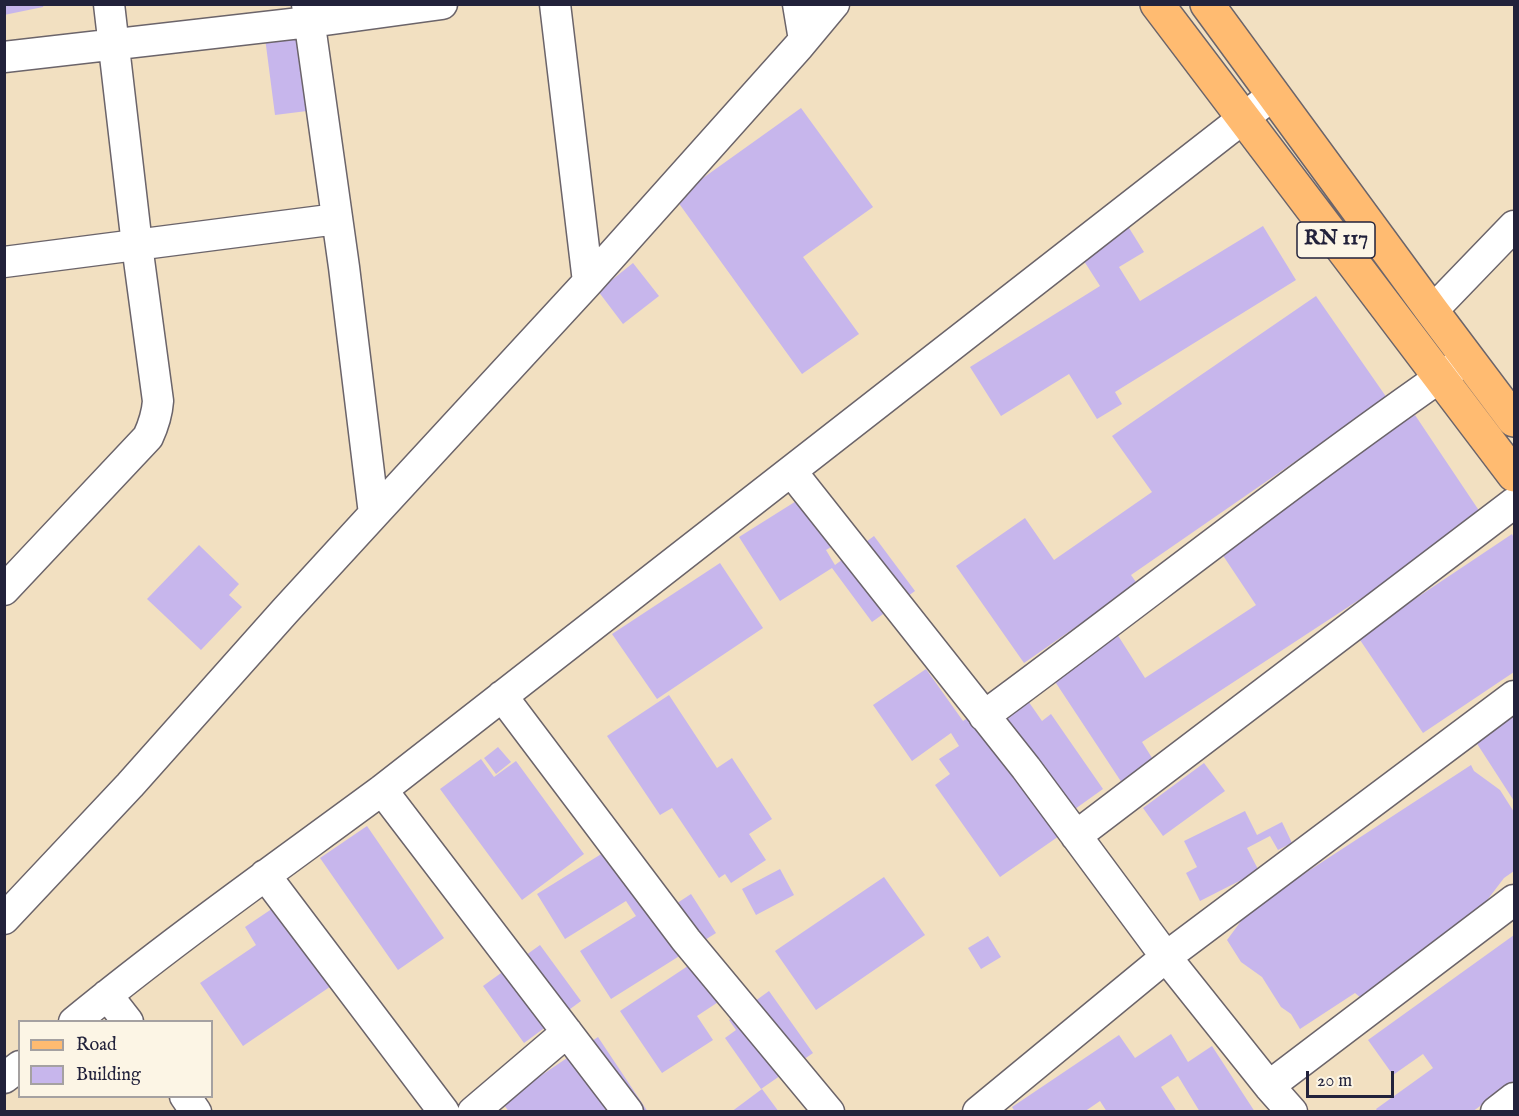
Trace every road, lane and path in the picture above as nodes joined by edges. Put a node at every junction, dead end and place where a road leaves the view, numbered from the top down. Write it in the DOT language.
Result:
graph roads {
  1 [pos="109,4"];
  2 [pos="442,4"];
  3 [pos="555,4"];
  4 [pos="798,4"];
  5 [pos="834,4"];
  6 [pos="1157,4"];
  7 [pos="1207,4"];
  8 [pos="308,13"];
  9 [pos="804,39"];
  10 [pos="114,45"];
  11 [pos="4,57"];
  12 [pos="1274,95"];
  13 [pos="1244,118"];
  14 [pos="337,219"];
  15 [pos="1515,226"];
  16 [pos="137,245"];
  17 [pos="4,262"];
  18 [pos="588,282"];
  19 [pos="1432,311"];
  20 [pos="1468,358"];
  21 [pos="1440,377"];
  22 [pos="1515,420"];
  23 [pos="791,471"];
  24 [pos="1515,475"];
  25 [pos="1515,503"];
  26 [pos="374,514"];
  27 [pos="4,590"];
  28 [pos="502,696"];
  29 [pos="1515,696"];
  30 [pos="984,716"];
  31 [pos="382,790"];
  32 [pos="1076,836"];
  33 [pos="265,875"];
  34 [pos="1515,900"];
  35 [pos="4,919"];
  36 [pos="1166,957"];
  37 [pos="107,994"];
  38 [pos="76,1020"];
  39 [pos="126,1020"];
  40 [pos="567,1032"];
  41 [pos="18,1068"];
  42 [pos="4,1078"];
  43 [pos="1269,1086"];
  44 [pos="186,1098"];
  45 [pos="1515,1098"];
  46 [pos="196,1112"];
  47 [pos="444,1112"];
  48 [pos="473,1112"];
  49 [pos="628,1112"];
  50 [pos="829,1112"];
  51 [pos="978,1112"];
  52 [pos="1292,1112"];
  53 [pos="1496,1112"];
  1 -- 10 [label="street"];
  2 -- 8 [label="street"];
  3 -- 18 [label="street"];
  4 -- 9 [label="street"];
  5 -- 9 [label="street"];
  6 -- 13 [label="main road, RN 117"];
  7 -- 12 [label="main road, RN 117"];
  8 -- 10 [label="street"];
  8 -- 14 [label="street"];
  9 -- 18 [label="street"];
  10 -- 11 [label="street"];
  10 -- 16 [label="street"];
  12 -- 13 [label="street"];
  12 -- 19 [label="main road, RN 117"];
  13 -- 21 [label="main road, RN 117"];
  13 -- 23 [label="street"];
  14 -- 16 [label="street"];
  14 -- 26 [label="street"];
  15 -- 19 [label="street"];
  16 -- 17 [label="street"];
  16 -- 27 [label="street"];
  18 -- 26 [label="street"];
  19 -- 20 [label="main road, RN 117"];
  20 -- 21 [label="street"];
  20 -- 22 [label="main road, RN 117"];
  21 -- 24 [label="main road, RN 117"];
  21 -- 30 [label="street"];
  23 -- 28 [label="street"];
  23 -- 30 [label="street"];
  25 -- 32 [label="street"];
  26 -- 35 [label="street"];
  28 -- 31 [label="street"];
  28 -- 50 [label="street"];
  29 -- 36 [label="street"];
  30 -- 32 [label="street"];
  31 -- 33 [label="street"];
  31 -- 40 [label="street"];
  32 -- 36 [label="street"];
  33 -- 37 [label="street"];
  33 -- 47 [label="street"];
  34 -- 43 [label="street"];
  36 -- 43 [label="street"];
  36 -- 51 [label="street"];
  37 -- 38 [label="street"];
  37 -- 39 [label="street"];
  40 -- 48 [label="street"];
  40 -- 49 [label="street"];
  41 -- 42 [label="street"];
  43 -- 52 [label="street"];
  44 -- 46 [label="street"];
  45 -- 53 [label="street"];
}
